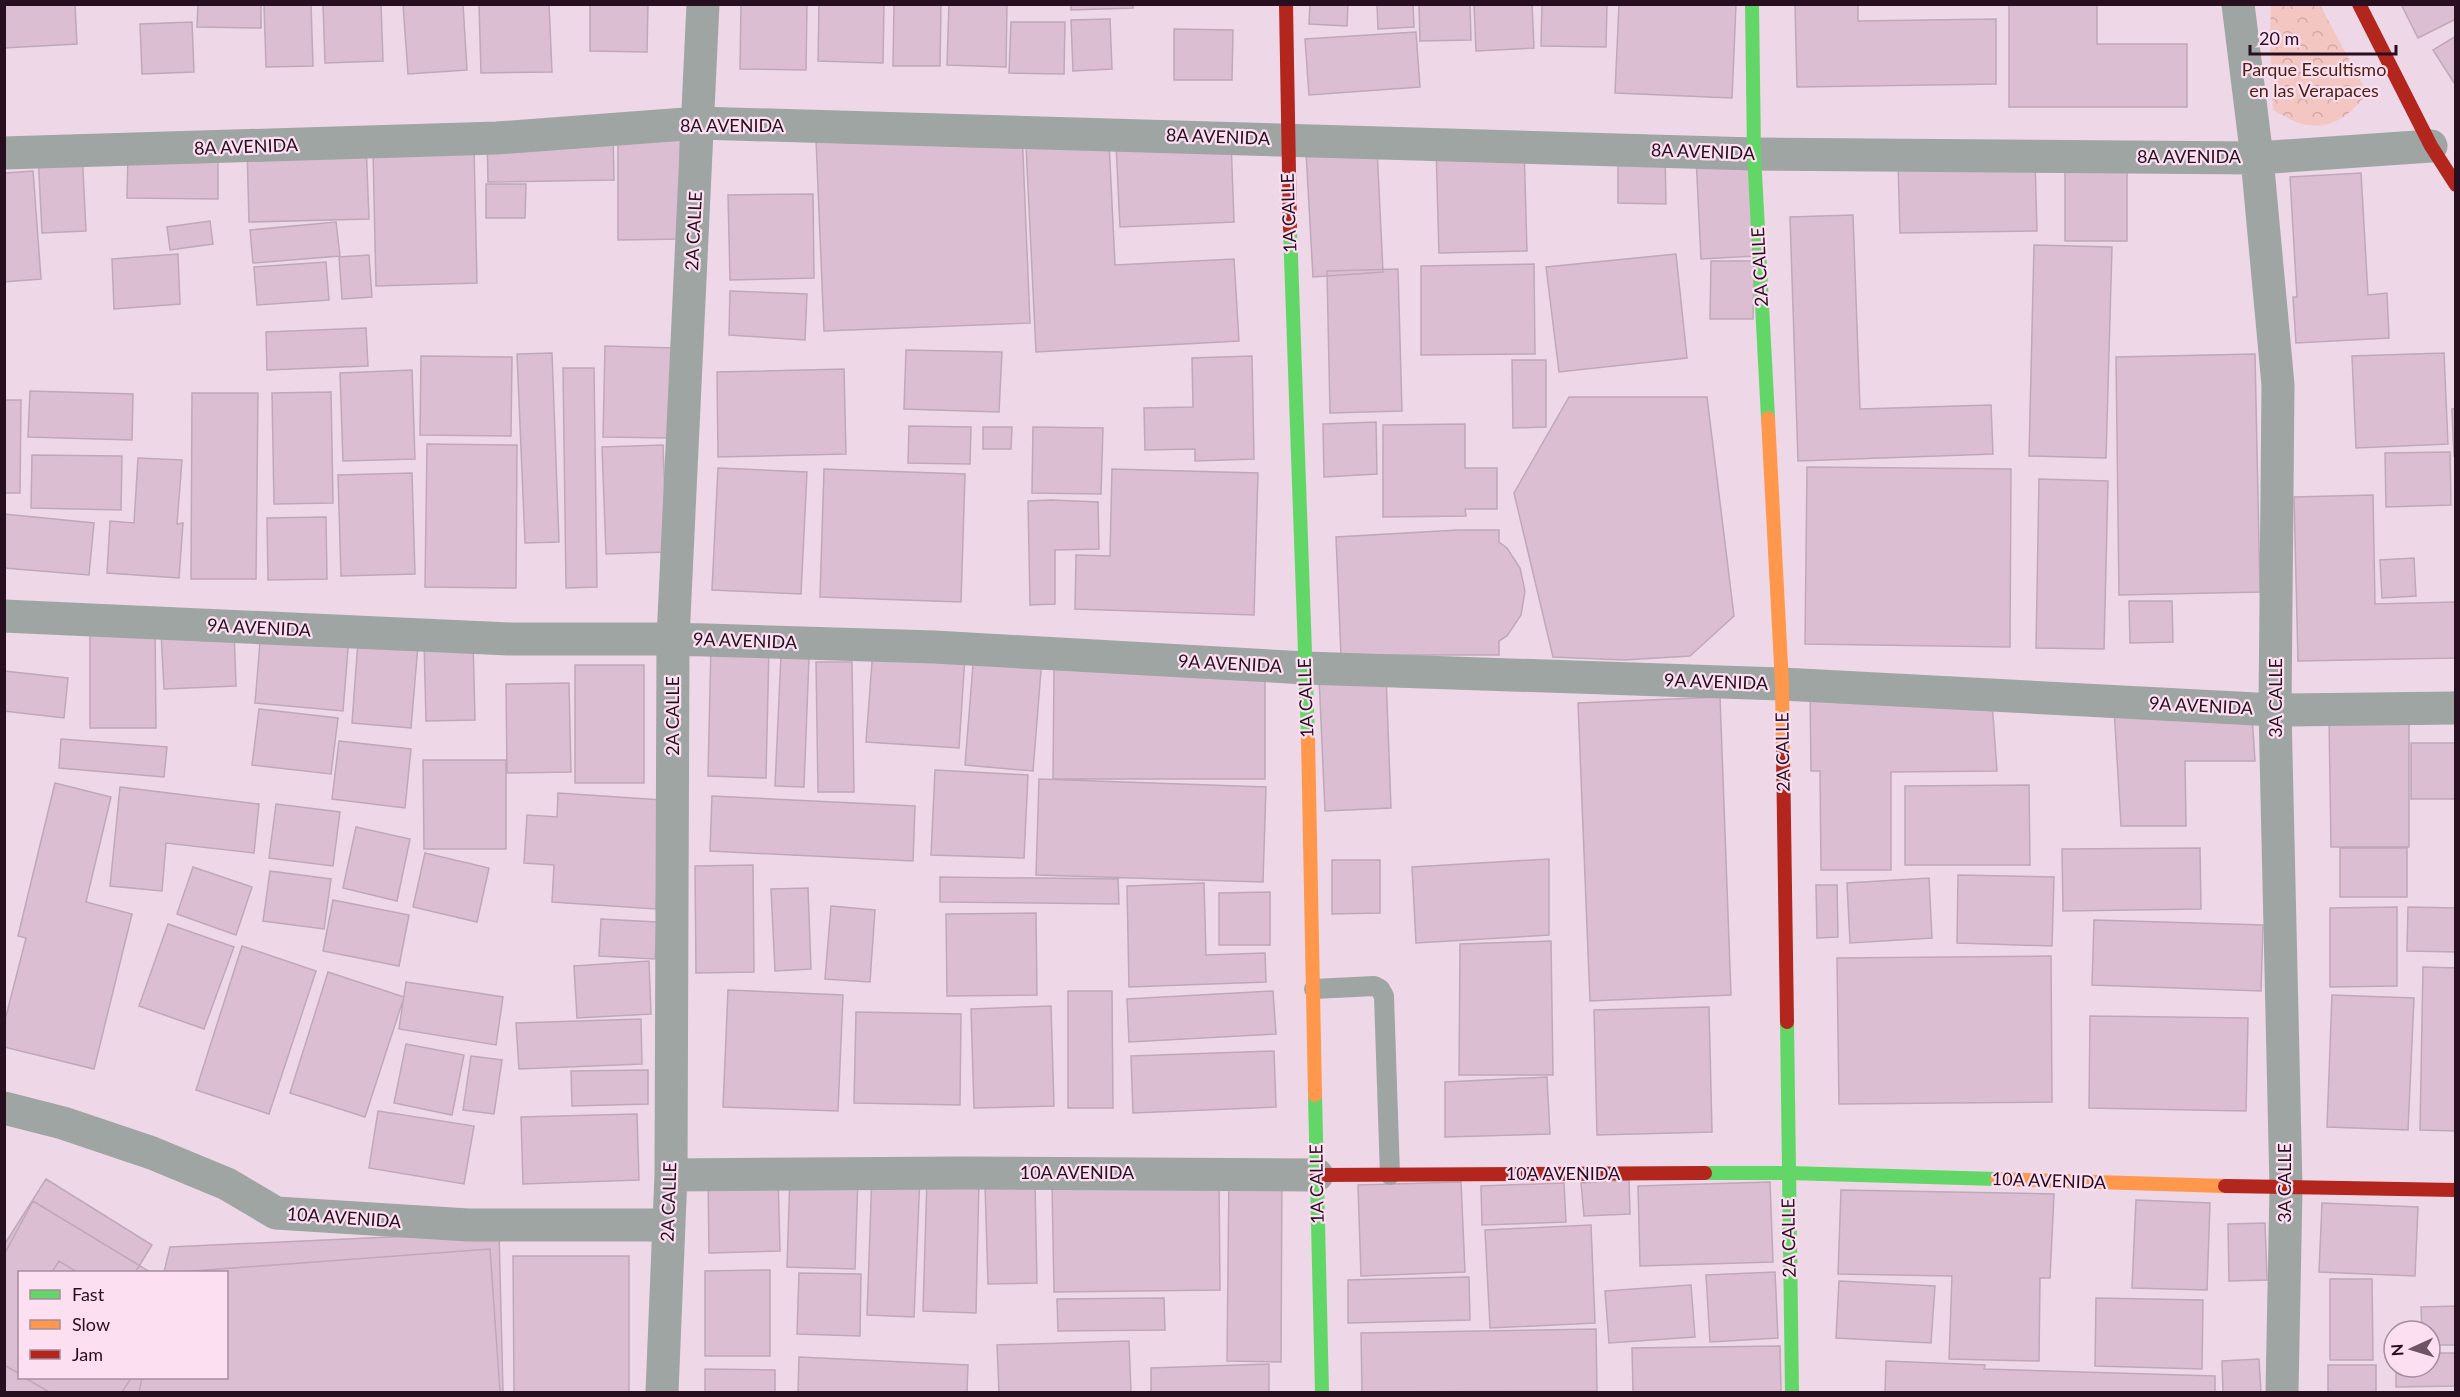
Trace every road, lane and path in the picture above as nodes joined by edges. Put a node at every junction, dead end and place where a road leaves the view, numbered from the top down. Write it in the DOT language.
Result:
graph roads {
  1 [pos="703,4"];
  2 [pos="1286,4"];
  3 [pos="1752,4"];
  4 [pos="2238,4"];
  5 [pos="2359,4"];
  6 [pos="699,123"];
  7 [pos="1287,139"];
  8 [pos="2431,146"];
  9 [pos="4,153"];
  10 [pos="1754,154"];
  11 [pos="2257,158"];
  12 [pos="2456,185"];
  13 [pos="4,616"];
  14 [pos="673,639"];
  15 [pos="1306,668"];
  16 [pos="1782,684"];
  17 [pos="2456,708"];
  18 [pos="2275,710"];
  19 [pos="1314,989"];
  20 [pos="4,1108"];
  21 [pos="1788,1173"];
  22 [pos="671,1175"];
  23 [pos="1317,1175"];
  24 [pos="1390,1175"];
  25 [pos="2286,1188"];
  26 [pos="2456,1190"];
  27 [pos="669,1225"];
  28 [pos="662,1392"];
  29 [pos="1322,1392"];
  30 [pos="1792,1392"];
  31 [pos="2282,1392"];
  1 -- 6 [label="street, 2A CALLE"];
  2 -- 7 [label="main road, 1A CALLE"];
  3 -- 10 [label="main road, 2A CALLE"];
  4 -- 11 [label="street, 3A CALLE"];
  5 -- 8 [label="main road"];
  6 -- 7 [label="street, 8A AVENIDA"];
  6 -- 9 [label="street, 8A AVENIDA"];
  6 -- 14 [label="street, 2A CALLE"];
  7 -- 10 [label="street, 8A AVENIDA"];
  7 -- 15 [label="main road, 1A CALLE"];
  8 -- 11 [label="street, 8A AVENIDA"];
  8 -- 12 [label="main road"];
  10 -- 11 [label="street, 8A AVENIDA"];
  10 -- 16 [label="main road, 2A CALLE"];
  11 -- 18 [label="street, 3A CALLE"];
  13 -- 14 [label="street, 9A AVENIDA"];
  14 -- 15 [label="street, 9A AVENIDA"];
  14 -- 22 [label="street, 2A CALLE"];
  15 -- 16 [label="street, 9A AVENIDA"];
  15 -- 19 [label="main road, 1A CALLE"];
  16 -- 18 [label="street, 9A AVENIDA"];
  16 -- 21 [label="main road, 2A CALLE"];
  17 -- 18 [label="street, 9A AVENIDA"];
  18 -- 25 [label="street, 3A CALLE"];
  19 -- 23 [label="main road, 1A CALLE"];
  19 -- 24 [label="lane"];
  20 -- 27 [label="street, 10A AVENIDA"];
  21 -- 24 [label="main road, 10A AVENIDA"];
  21 -- 25 [label="main road, 10A AVENIDA"];
  21 -- 30 [label="main road, 2A CALLE"];
  22 -- 23 [label="street, 10A AVENIDA"];
  22 -- 27 [label="street, 2A CALLE"];
  23 -- 24 [label="main road, 10A AVENIDA"];
  23 -- 29 [label="main road, 1A CALLE"];
  25 -- 26 [label="main road, 10A AVENIDA"];
  25 -- 31 [label="street, 3A CALLE"];
  27 -- 28 [label="street, 2A CALLE"];
}
